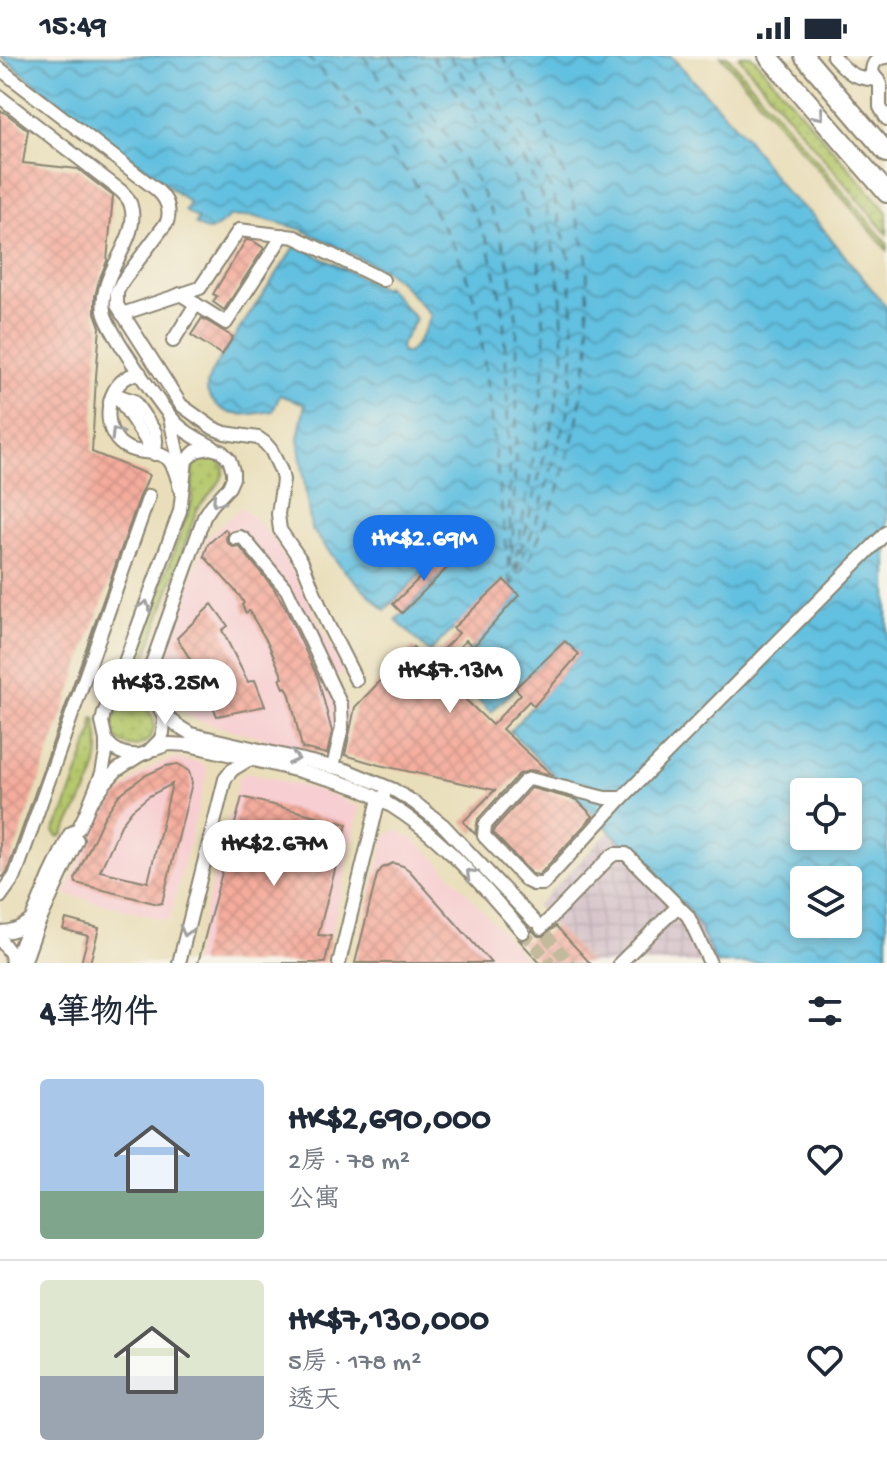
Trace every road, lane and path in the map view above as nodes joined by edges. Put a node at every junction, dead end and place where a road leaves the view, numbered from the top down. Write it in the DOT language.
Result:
graph roads {
  1 [pos="768,56"];
  2 [pos="804,56"];
  3 [pos="833,56"];
  4 [pos="887,57"];
  5 [pos="871,62"];
  6 [pos="0,69"];
  7 [pos="858,78"];
  8 [pos="882,88"];
  9 [pos="0,97"];
  10 [pos="887,118"];
  11 [pos="887,153"];
  12 [pos="887,193"];
  13 [pos="283,235"];
  14 [pos="383,280"];
  15 [pos="180,294"];
  16 [pos="196,304"];
  17 [pos="122,314"];
  18 [pos="131,328"];
  19 [pos="116,337"];
  20 [pos="173,341"];
  21 [pos="140,373"];
  22 [pos="116,393"];
  23 [pos="169,415"];
  24 [pos="216,449"];
  25 [pos="155,454"];
  26 [pos="183,490"];
  27 [pos="149,496"];
  28 [pos="887,532"];
  29 [pos="235,538"];
  30 [pos="356,680"];
  31 [pos="108,706"];
  32 [pos="160,708"];
  33 [pos="106,740"];
  34 [pos="144,754"];
  35 [pos="250,759"];
  36 [pos="333,767"];
  37 [pos="394,790"];
  38 [pos="622,798"];
  39 [pos="379,799"];
  40 [pos="92,801"];
  41 [pos="78,829"];
  42 [pos="0,897"];
  43 [pos="678,906"];
  44 [pos="30,921"];
  45 [pos="0,932"];
  46 [pos="523,932"];
  47 [pos="0,939"];
  48 [pos="13,963"];
  49 [pos="24,963"];
  50 [pos="179,963"];
  51 [pos="339,963"];
  52 [pos="620,963"];
  53 [pos="710,963"];
  1 -- 12 [label="highway, one-way"];
  2 -- 11 [label="highway"];
  3 -- 7 [label="street"];
  4 -- 5 [label="street"];
  5 -- 8 [label="street"];
  6 -- 17 [label="street"];
  7 -- 8 [label="street"];
  7 -- 8 [label="street"];
  8 -- 10 [label="street"];
  9 -- 19 [label="street"];
  13 -- 14 [label="street"];
  13 -- 15 [label="street"];
  13 -- 16 [label="street"];
  15 -- 16 [label="street"];
  15 -- 17 [label="street"];
  16 -- 20 [label="street"];
  17 -- 18 [label="street"];
  18 -- 19 [label="street"];
  18 -- 30 [label="street"];
  19 -- 21 [label="street"];
  21 -- 22 [label="street"];
  21 -- 23 [label="street"];
  22 -- 25 [label="street"];
  25 -- 22 [label="street, one-way"];
  23 -- 24 [label="street"];
  23 -- 26 [label="street"];
  24 -- 26 [label="street"];
  24 -- 32 [label="street, one-way"];
  25 -- 26 [label="street"];
  31 -- 26 [label="street, one-way"];
  27 -- 42 [label="street"];
  28 -- 38 [label="street"];
  29 -- 36 [label="street"];
  31 -- 32 [label="street"];
  31 -- 33 [label="street"];
  32 -- 34 [label="street"];
  32 -- 36 [label="street, one-way"];
  33 -- 34 [label="street"];
  33 -- 40 [label="street"];
  34 -- 35 [label="street"];
  34 -- 40 [label="street"];
  35 -- 39 [label="street"];
  35 -- 50 [label="street, one-way"];
  36 -- 37 [label="street"];
  37 -- 39 [label="street"];
  37 -- 43 [label="street"];
  38 -- 38 [label="street"];
  46 -- 39 [label="street, one-way"];
  39 -- 51 [label="street"];
  40 -- 41 [label="street"];
  41 -- 44 [label="street"];
  41 -- 49 [label="street"];
  43 -- 52 [label="street"];
  43 -- 53 [label="street"];
  44 -- 45 [label="street"];
  44 -- 48 [label="street"];
  47 -- 48 [label="street"];
}
